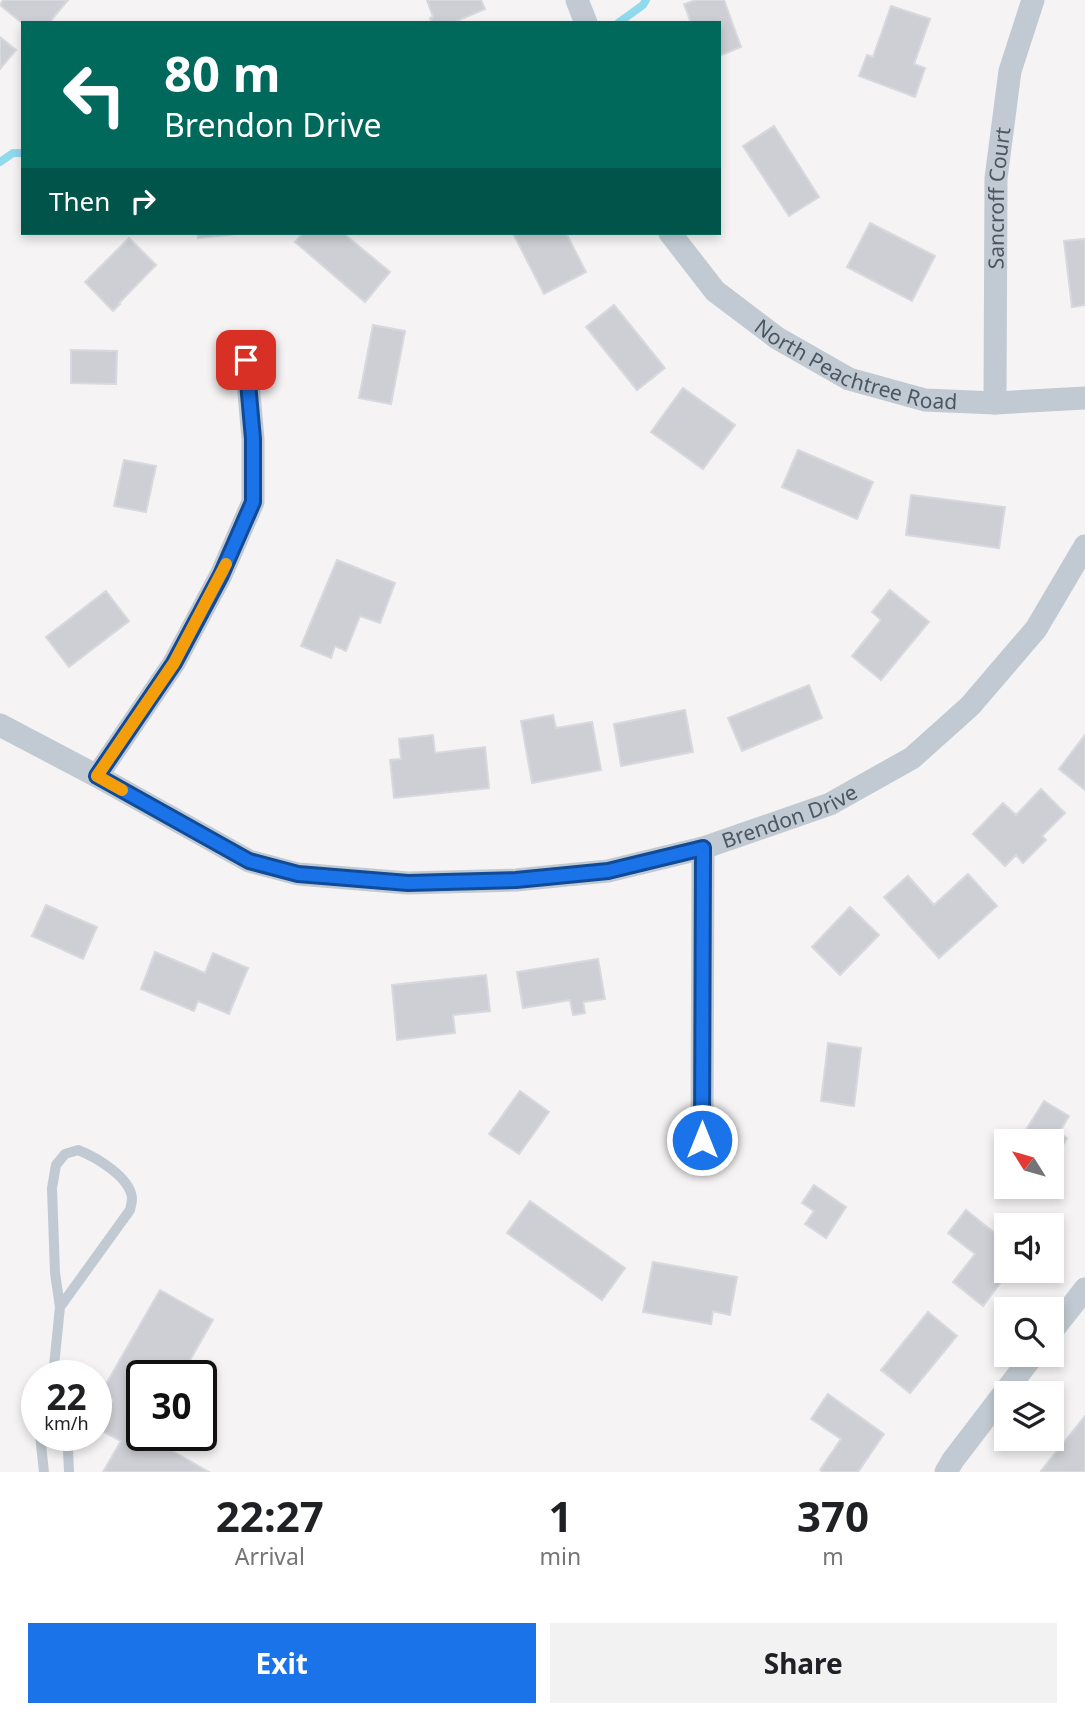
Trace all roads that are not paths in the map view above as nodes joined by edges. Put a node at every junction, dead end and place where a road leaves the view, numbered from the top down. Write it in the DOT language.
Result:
graph roads {
  1 [pos="577,0"];
  2 [pos="1033,0"];
  3 [pos="585,21"];
  4 [pos="672,235"];
  5 [pos="246,360"];
  6 [pos="1085,398"];
  7 [pos="995,403"];
  8 [pos="1085,546"];
  9 [pos="0,725"];
  10 [pos="97,776"];
  11 [pos="703,848"];
  12 [pos="702,1140"];
  13 [pos="1085,1289"];
  14 [pos="60,1307"];
  15 [pos="1064,1316"];
  16 [pos="55,1360"];
  17 [pos="1024,1367"];
  18 [pos="42,1451"];
  19 [pos="68,1451"];
  20 [pos="44,1472"];
  21 [pos="69,1472"];
  22 [pos="946,1472"];
  1 -- 3 [label="street"];
  2 -- 7 [label="street, Sancroff Court"];
  4 -- 7 [label="street, North Peachtree Road"];
  5 -- 10 [label="street"];
  6 -- 7 [label="street, North Peachtree Road"];
  8 -- 11 [label="street, Brendon Drive"];
  9 -- 10 [label="street, Brendon Drive"];
  10 -- 11 [label="street, Brendon Drive"];
  11 -- 12 [label="street"];
  13 -- 15 [label="street"];
  14 -- 14 [label="lane"];
  14 -- 16 [label="lane"];
  17 -- 22 [label="street"];
  18 -- 20 [label="lane"];
  19 -- 21 [label="lane"];
}
